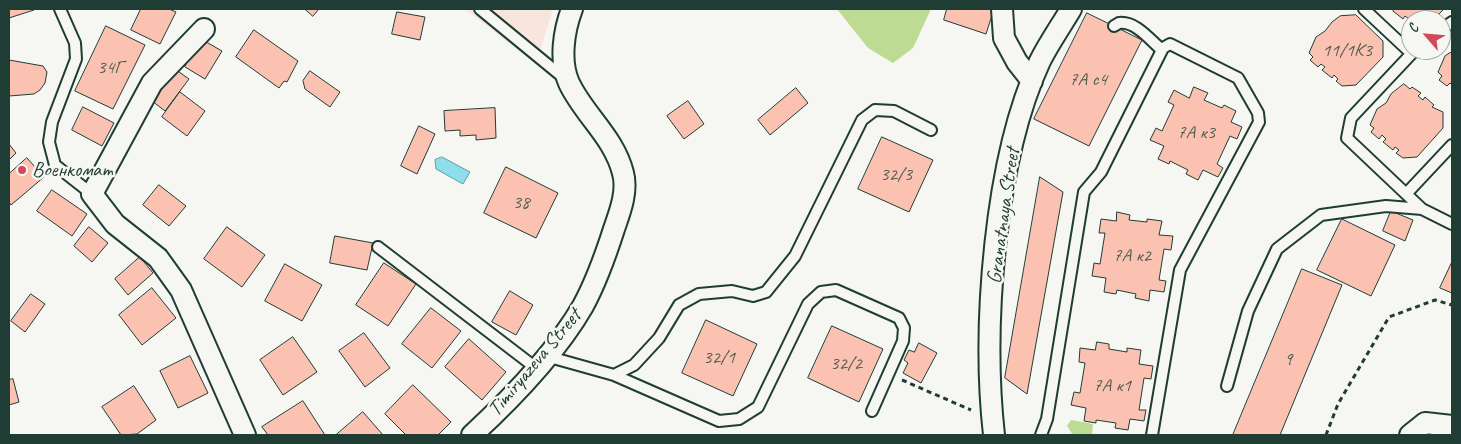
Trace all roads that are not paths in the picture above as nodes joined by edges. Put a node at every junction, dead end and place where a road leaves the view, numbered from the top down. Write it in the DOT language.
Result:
graph roads {
  1 [pos="60,9"];
  2 [pos="480,9"];
  3 [pos="572,9"];
  4 [pos="1002,9"];
  5 [pos="1071,9"];
  6 [pos="1364,9"];
  7 [pos="1114,26"];
  8 [pos="204,29"];
  9 [pos="1401,41"];
  10 [pos="1162,50"];
  11 [pos="1405,60"];
  12 [pos="1032,81"];
  13 [pos="569,82"];
  14 [pos="931,130"];
  15 [pos="1452,145"];
  16 [pos="92,194"];
  17 [pos="1406,194"];
  18 [pos="1422,209"];
  19 [pos="1452,224"];
  20 [pos="378,248"];
  21 [pos="541,362"];
  22 [pos="614,374"];
  23 [pos="1227,386"];
  24 [pos="872,411"];
  25 [pos="1452,426"];
  26 [pos="245,435"];
  27 [pos="472,435"];
  28 [pos="994,435"];
  29 [pos="1041,435"];
  30 [pos="1152,435"];
  31 [pos="1410,435"];
  1 -- 16 [label="lane"];
  2 -- 13 [label="lane"];
  3 -- 13 [label="street, Timiryazeva Street"];
  4 -- 12 [label="street"];
  5 -- 12 [label="street, Granatnaya Street"];
  6 -- 9 [label="lane"];
  7 -- 10 [label="lane"];
  8 -- 16 [label="street"];
  10 -- 29 [label="lane"];
  10 -- 30 [label="lane"];
  11 -- 17 [label="lane"];
  12 -- 28 [label="street, Granatnaya Street"];
  13 -- 21 [label="street, Timiryazeva Street"];
  14 -- 22 [label="lane"];
  15 -- 17 [label="lane"];
  16 -- 26 [label="street"];
  17 -- 18 [label="lane"];
  18 -- 19 [label="lane"];
  18 -- 23 [label="lane"];
  20 -- 21 [label="lane"];
  21 -- 22 [label="lane"];
  21 -- 27 [label="street, Timiryazeva Street"];
  22 -- 24 [label="lane"];
  25 -- 31 [label="street"];
}
